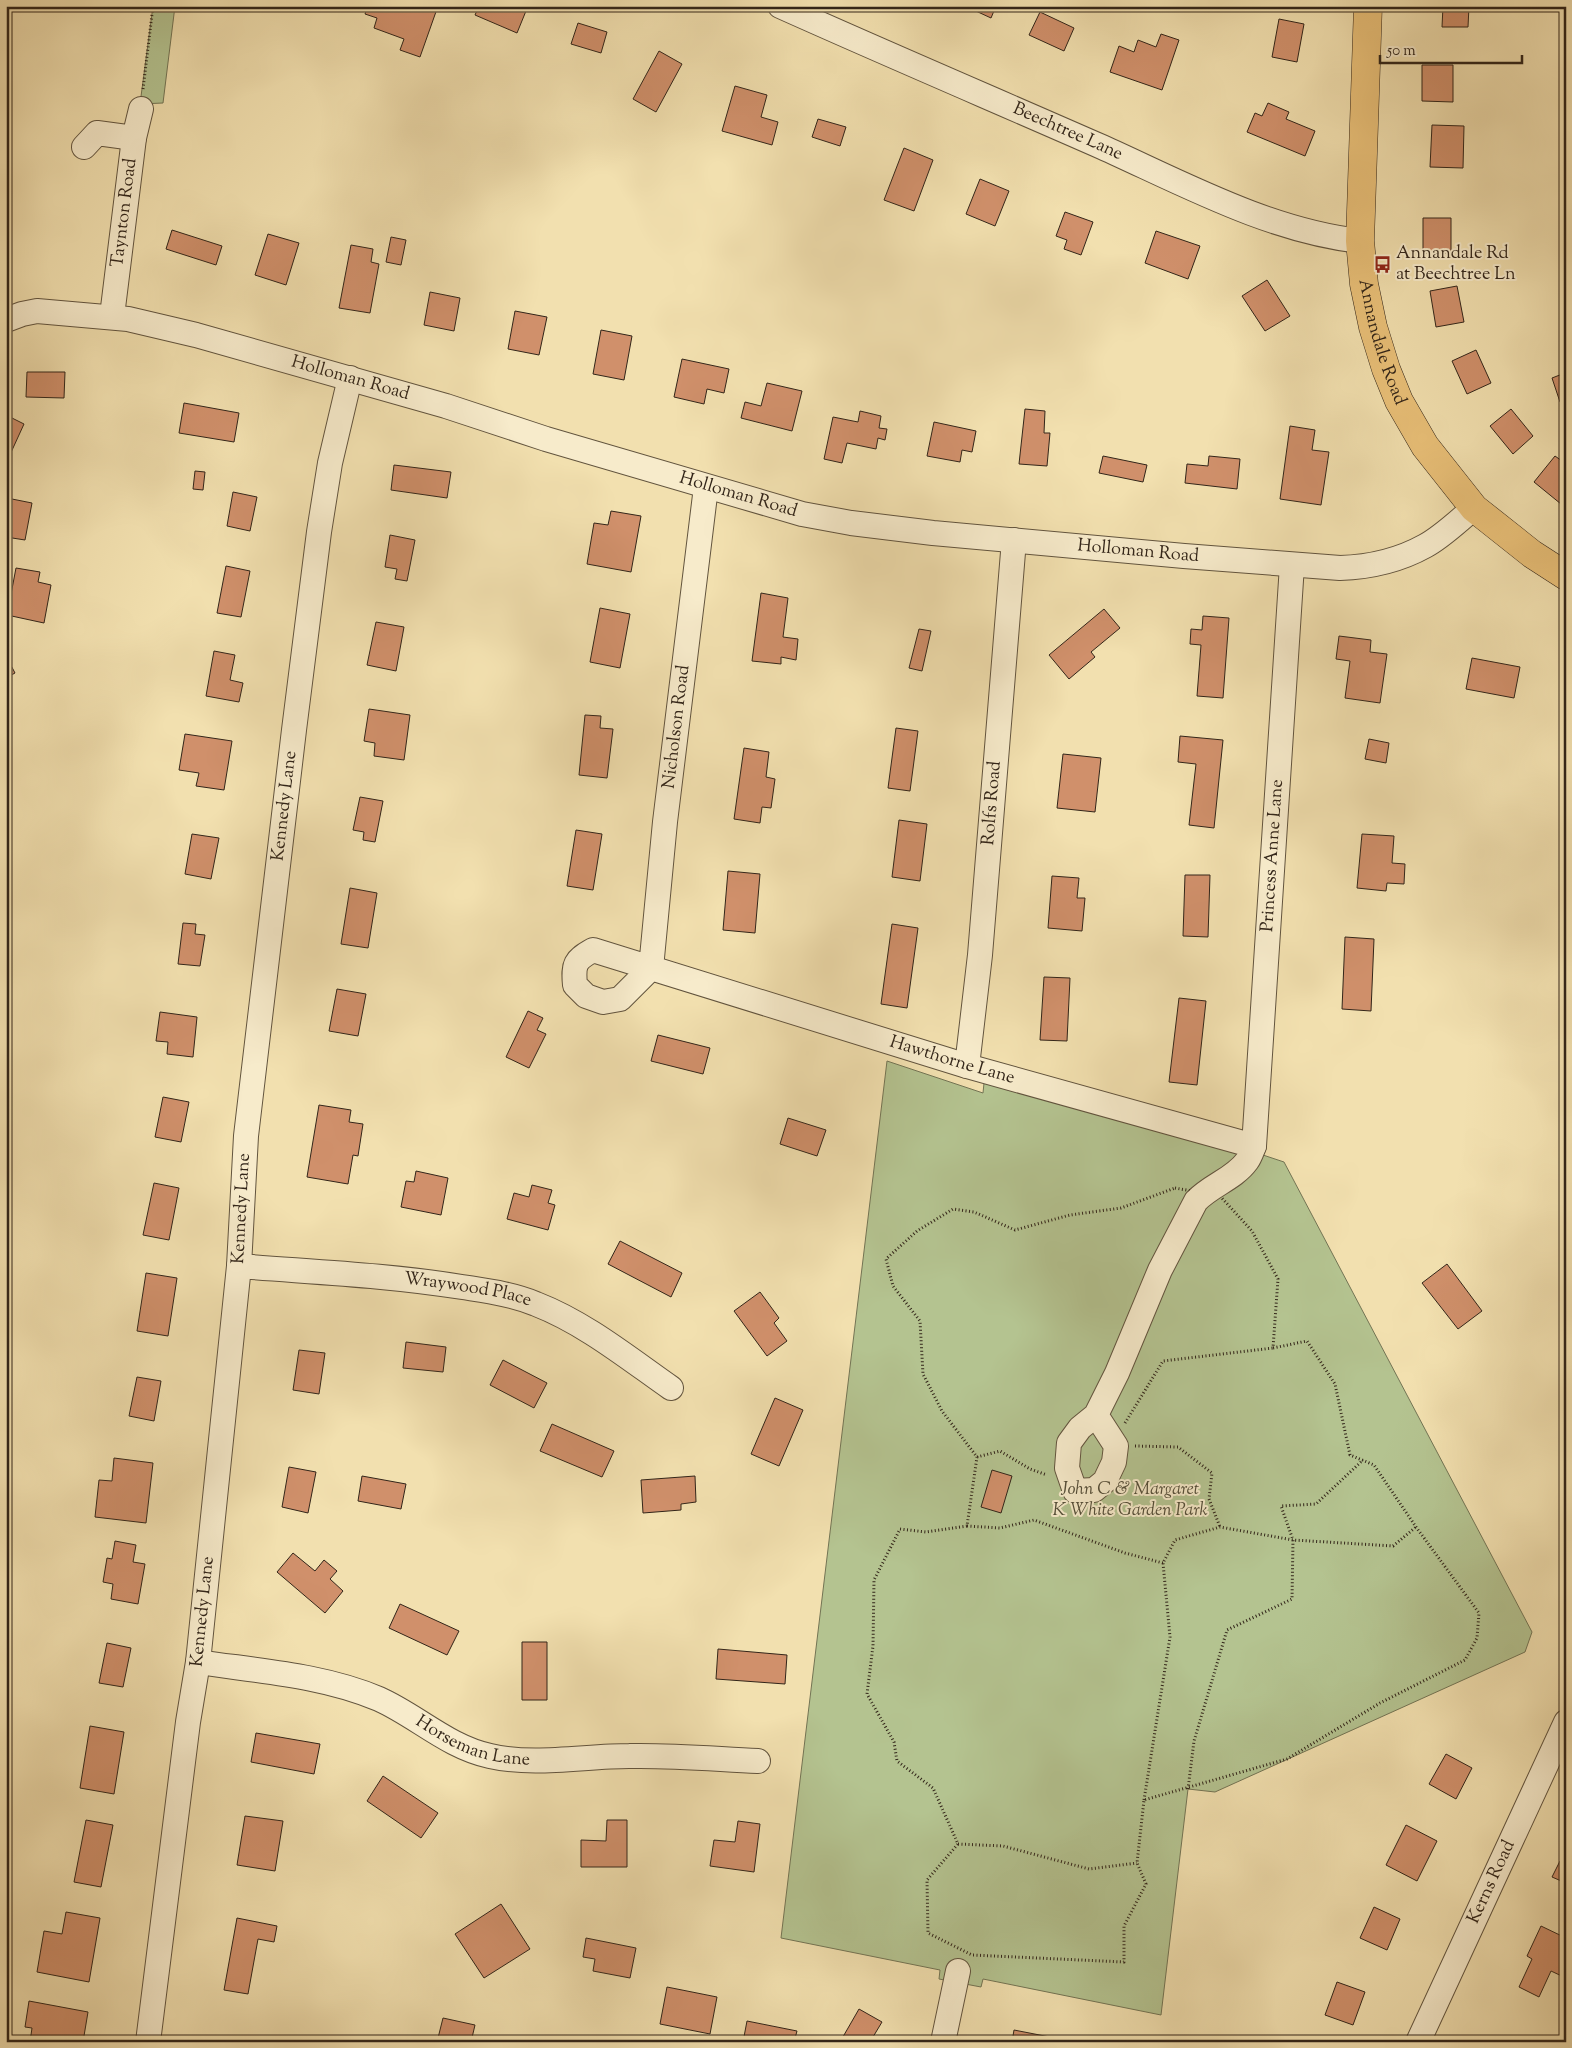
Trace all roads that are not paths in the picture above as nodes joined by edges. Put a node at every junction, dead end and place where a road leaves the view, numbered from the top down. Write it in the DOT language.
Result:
graph roads {
  1 [pos="780,6"];
  2 [pos="1368,6"];
  3 [pos="142,109"];
  4 [pos="134,138"];
  5 [pos="84,147"];
  6 [pos="1360,241"];
  7 [pos="112,316"];
  8 [pos="6,320"];
  9 [pos="350,378"];
  10 [pos="706,487"];
  11 [pos="1474,508"];
  12 [pos="1014,540"];
  13 [pos="1292,565"];
  14 [pos="1566,576"];
  15 [pos="651,968"];
  16 [pos="967,1066"];
  17 [pos="1254,1146"];
  18 [pos="239,1266"];
  19 [pos="671,1388"];
  20 [pos="1096,1415"];
  21 [pos="198,1662"];
  22 [pos="1566,1722"];
  23 [pos="758,1761"];
  24 [pos="958,1971"];
  25 [pos="148,2042"];
  26 [pos="944,2042"];
  27 [pos="1418,2042"];
  1 -- 6 [label="street, Beechtree Lane"];
  2 -- 6 [label="main road, Annandale Road"];
  3 -- 4 [label="street, Taynton Road"];
  4 -- 5 [label="street"];
  4 -- 7 [label="street, Taynton Road"];
  6 -- 11 [label="main road, Annandale Road"];
  7 -- 8 [label="street, Holloman Road"];
  7 -- 9 [label="street, Holloman Road"];
  9 -- 10 [label="street, Holloman Road"];
  9 -- 18 [label="street, Kennedy Lane"];
  10 -- 12 [label="street, Holloman Road"];
  10 -- 15 [label="street, Nicholson Road"];
  11 -- 13 [label="street, Holloman Road"];
  11 -- 14 [label="main road, Annandale Road"];
  12 -- 13 [label="street, Holloman Road"];
  12 -- 16 [label="street, Rolfs Road"];
  13 -- 17 [label="street, Princess Anne Lane"];
  15 -- 16 [label="street, Hawthorne Lane"];
  16 -- 17 [label="street, Hawthorne Lane"];
  17 -- 20 [label="street"];
  18 -- 19 [label="street, Wraywood Place"];
  18 -- 21 [label="street, Kennedy Lane"];
  20 -- 20 [label="street"];
  21 -- 23 [label="street, Horseman Lane"];
  21 -- 25 [label="street, Kennedy Lane"];
  22 -- 27 [label="street, Kerns Road"];
  24 -- 26 [label="street"];
}
